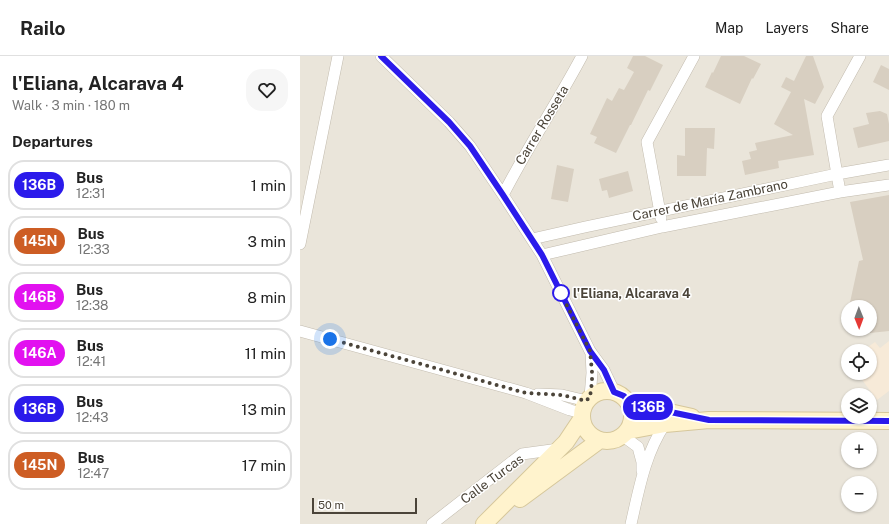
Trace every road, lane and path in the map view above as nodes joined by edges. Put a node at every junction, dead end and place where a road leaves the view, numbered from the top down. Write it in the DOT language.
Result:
graph roads {
  1 [pos="338,56"];
  2 [pos="381,56"];
  3 [pos="582,56"];
  4 [pos="694,56"];
  5 [pos="860,56"];
  6 [pos="889,164"];
  7 [pos="837,174"];
  8 [pos="889,185"];
  9 [pos="840,192"];
  10 [pos="503,195"];
  11 [pos="660,211"];
  12 [pos="662,227"];
  13 [pos="532,239"];
  14 [pos="300,244"];
  15 [pos="542,255"];
  16 [pos="300,331"];
  17 [pos="590,351"];
  18 [pos="614,392"];
  19 [pos="630,404"];
  20 [pos="585,407"];
  21 [pos="709,420"];
  22 [pos="889,421"];
  23 [pos="665,424"];
  24 [pos="626,434"];
  25 [pos="600,440"];
  26 [pos="559,449"];
  27 [pos="642,476"];
  28 [pos="432,524"];
  29 [pos="486,524"];
  30 [pos="631,524"];
  1 -- 14 [label="street"];
  2 -- 10 [label="street"];
  3 -- 10 [label="street, Carrer Rosseta"];
  4 -- 11 [label="street"];
  5 -- 7 [label="street"];
  6 -- 7 [label="street, Carrer de María Zambrano"];
  7 -- 9 [label="street"];
  7 -- 11 [label="street, Carrer de María Zambrano"];
  8 -- 9 [label="street, Carrer de María Zambrano"];
  9 -- 12 [label="street, Carrer de María Zambrano"];
  10 -- 13 [label="street"];
  11 -- 12 [label="street"];
  11 -- 13 [label="street, Carrer de María Zambrano"];
  12 -- 15 [label="street, Carrer de María Zambrano"];
  13 -- 15 [label="street"];
  15 -- 17 [label="street"];
  16 -- 20 [label="street"];
  17 -- 18 [label="street"];
  17 -- 20 [label="street"];
  18 -- 19 [label="main road"];
  18 -- 20 [label="main road"];
  19 -- 21 [label="main road"];
  19 -- 24 [label="main road"];
  20 -- 25 [label="main road"];
  20 -- 26 [label="main road"];
  21 -- 22 [label="main road"];
  21 -- 23 [label="main road"];
  23 -- 24 [label="main road"];
  23 -- 27 [label="street"];
  24 -- 25 [label="main road"];
  24 -- 27 [label="street"];
  25 -- 29 [label="main road"];
  26 -- 28 [label="street, Calle Turcas"];
  26 -- 29 [label="main road"];
  27 -- 30 [label="street"];
}
